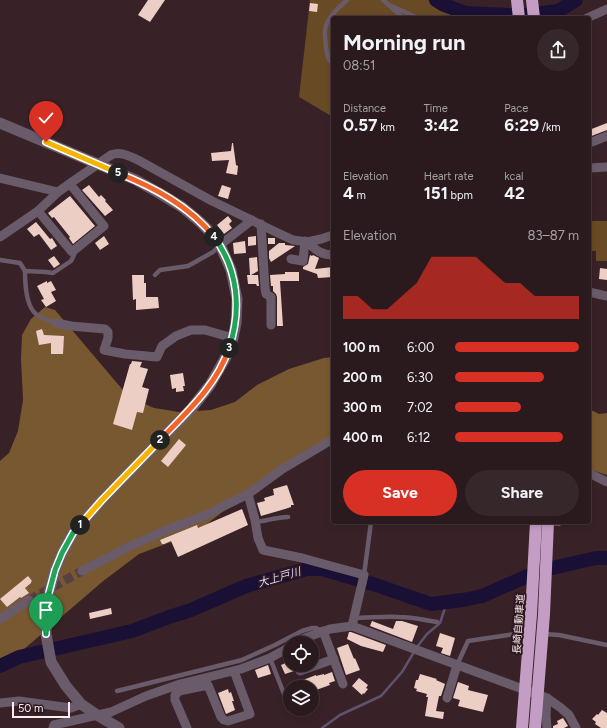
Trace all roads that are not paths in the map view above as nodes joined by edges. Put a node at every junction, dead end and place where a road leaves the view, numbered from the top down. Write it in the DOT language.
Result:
graph roads {
  1 [pos="347,0"];
  2 [pos="383,0"];
  3 [pos="517,0"];
  4 [pos="532,0"];
  5 [pos="387,4"];
  6 [pos="607,9"];
  7 [pos="332,16"];
  8 [pos="401,16"];
  9 [pos="414,16"];
  10 [pos="519,16"];
  11 [pos="534,16"];
  12 [pos="591,16"];
  13 [pos="331,17"];
  14 [pos="331,62"];
  15 [pos="2,126"];
  16 [pos="607,136"];
  17 [pos="592,142"];
  18 [pos="591,168"];
  19 [pos="607,169"];
  20 [pos="0,178"];
  21 [pos="71,183"];
  22 [pos="58,192"];
  23 [pos="38,211"];
  24 [pos="252,220"];
  25 [pos="261,224"];
  26 [pos="331,236"];
  27 [pos="0,238"];
  28 [pos="306,242"];
  29 [pos="220,245"];
  30 [pos="72,252"];
  31 [pos="331,255"];
  32 [pos="291,259"];
  33 [pos="0,260"];
  34 [pos="25,271"];
  35 [pos="155,275"];
  36 [pos="591,292"];
  37 [pos="607,296"];
  38 [pos="56,323"];
  39 [pos="271,326"];
  40 [pos="233,338"];
  41 [pos="331,440"];
  42 [pos="591,474"];
  43 [pos="607,482"];
  44 [pos="248,494"];
  45 [pos="288,517"];
  46 [pos="256,522"];
  47 [pos="371,524"];
  48 [pos="543,524"];
  49 [pos="543,524"];
  50 [pos="82,571"];
  51 [pos="364,575"];
  52 [pos="29,600"];
  53 [pos="0,619"];
  54 [pos="353,622"];
  55 [pos="437,622"];
  56 [pos="324,631"];
  57 [pos="310,636"];
  58 [pos="607,645"];
  59 [pos="283,651"];
  60 [pos="270,658"];
  61 [pos="334,659"];
  62 [pos="319,664"];
  63 [pos="457,665"];
  64 [pos="234,671"];
  65 [pos="343,684"];
  66 [pos="283,691"];
  67 [pos="117,692"];
  68 [pos="447,698"];
  69 [pos="547,698"];
  70 [pos="0,703"];
  71 [pos="82,704"];
  72 [pos="97,715"];
  73 [pos="52,728"];
  74 [pos="119,728"];
  75 [pos="187,728"];
  76 [pos="522,728"];
  77 [pos="535,728"];
  78 [pos="547,728"];
  79 [pos="576,728"];
  1 -- 7 [label="lane"];
  2 -- 5 [label="lane"];
  3 -- 10 [label="highway"];
  4 -- 11 [label="highway"];
  5 -- 8 [label="lane"];
  5 -- 9 [label="lane"];
  6 -- 12 [label="street"];
  13 -- 14 [label="lane"];
  15 -- 29 [label="street"];
  16 -- 17 [label="street"];
  18 -- 19 [label="street"];
  20 -- 22 [label="street"];
  21 -- 22 [label="street"];
  21 -- 24 [label="street, bridge"];
  21 -- 30 [label="street"];
  22 -- 23 [label="street"];
  23 -- 27 [label="street"];
  23 -- 30 [label="street"];
  24 -- 25 [label="street"];
  24 -- 29 [label="street"];
  25 -- 28 [label="street"];
  25 -- 39 [label="street"];
  26 -- 28 [label="street"];
  28 -- 31 [label="street"];
  28 -- 32 [label="street"];
  29 -- 35 [label="lane"];
  29 -- 40 [label="street"];
  30 -- 34 [label="lane"];
  33 -- 34 [label="lane"];
  34 -- 38 [label="lane"];
  36 -- 37 [label="street"];
  38 -- 40 [label="street"];
  40 -- 71 [label="street"];
  41 -- 44 [label="street"];
  42 -- 43 [label="street"];
  44 -- 46 [label="street"];
  44 -- 50 [label="street"];
  45 -- 46 [label="lane"];
  46 -- 51 [label="street"];
  47 -- 51 [label="lane"];
  48 -- 76 [label="highway, 長崎自動車道, bridge"];
  49 -- 77 [label="highway, bridge"];
  51 -- 54 [label="street"];
  52 -- 53 [label="street"];
  54 -- 55 [label="lane"];
  54 -- 56 [label="street"];
  54 -- 63 [label="street"];
  56 -- 57 [label="street"];
  56 -- 61 [label="street"];
  56 -- 67 [label="lane"];
  58 -- 63 [label="lane"];
  59 -- 60 [label="street"];
  60 -- 64 [label="street"];
  60 -- 66 [label="lane"];
  61 -- 62 [label="street"];
  61 -- 65 [label="street"];
  63 -- 68 [label="street"];
  63 -- 69 [label="street"];
  64 -- 72 [label="street"];
  64 -- 75 [label="street"];
  69 -- 78 [label="street"];
  69 -- 79 [label="street"];
  70 -- 71 [label="street"];
  71 -- 72 [label="street"];
  72 -- 73 [label="street"];
  72 -- 74 [label="street"];
}
